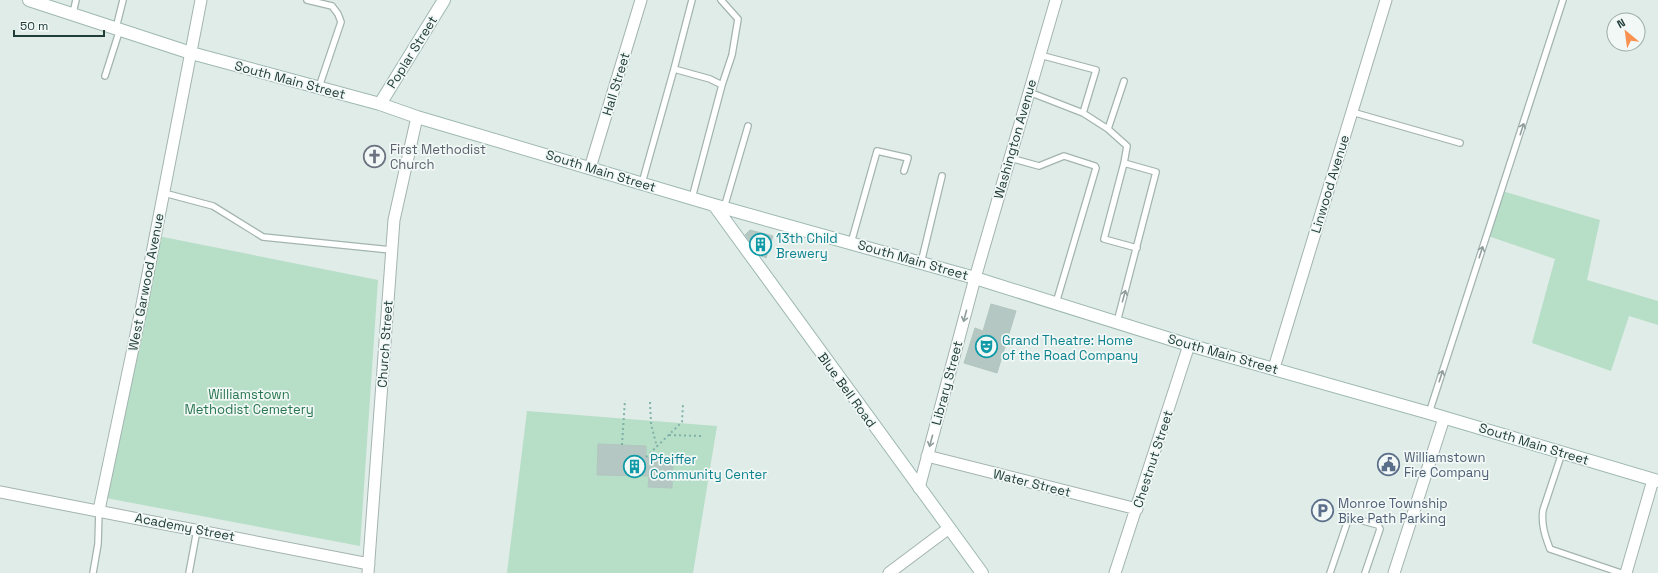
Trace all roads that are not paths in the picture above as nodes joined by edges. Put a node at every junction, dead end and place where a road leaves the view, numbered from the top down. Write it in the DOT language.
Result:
graph roads {
  1 [pos="29,0"];
  2 [pos="76,0"];
  3 [pos="123,0"];
  4 [pos="200,0"];
  5 [pos="307,0"];
  6 [pos="444,0"];
  7 [pos="641,0"];
  8 [pos="692,0"];
  9 [pos="721,0"];
  10 [pos="1056,0"];
  11 [pos="1386,0"];
  12 [pos="1563,0"];
  13 [pos="73,14"];
  14 [pos="118,28"];
  15 [pos="192,53"];
  16 [pos="1040,55"];
  17 [pos="674,69"];
  18 [pos="105,76"];
  19 [pos="1124,81"];
  20 [pos="722,84"];
  21 [pos="319,87"];
  22 [pos="1029,92"];
  23 [pos="380,104"];
  24 [pos="1352,112"];
  25 [pos="1083,113"];
  26 [pos="417,117"];
  27 [pos="748,126"];
  28 [pos="1108,129"];
  29 [pos="1460,143"];
  30 [pos="1010,158"];
  31 [pos="1124,163"];
  32 [pos="590,168"];
  33 [pos="904,171"];
  34 [pos="942,176"];
  35 [pos="642,183"];
  36 [pos="164,193"];
  37 [pos="692,198"];
  38 [pos="719,207"];
  39 [pos="851,243"];
  40 [pos="1137,248"];
  41 [pos="391,250"];
  42 [pos="921,263"];
  43 [pos="975,278"];
  44 [pos="1056,303"];
  45 [pos="1117,322"];
  46 [pos="1189,345"];
  47 [pos="1274,368"];
  48 [pos="1429,413"];
  49 [pos="1444,418"];
  50 [pos="1562,453"];
  51 [pos="927,456"];
  52 [pos="1655,481"];
  53 [pos="919,488"];
  54 [pos="0,492"];
  55 [pos="1137,509"];
  56 [pos="100,510"];
  57 [pos="949,528"];
  58 [pos="197,530"];
  59 [pos="369,568"];
  60 [pos="93,573"];
  61 [pos="189,573"];
  62 [pos="889,573"];
  63 [pos="982,573"];
  64 [pos="1115,573"];
  65 [pos="1330,573"];
  66 [pos="1365,573"];
  67 [pos="1394,573"];
  68 [pos="1621,573"];
  69 [pos="1626,573"];
  1 -- 13 [label="street, South Main Street"];
  2 -- 13 [label="lane"];
  3 -- 14 [label="lane"];
  4 -- 15 [label="street, West Garwood Avenue"];
  5 -- 21 [label="lane"];
  6 -- 23 [label="street, Poplar Street"];
  7 -- 32 [label="street, Hall Street"];
  8 -- 17 [label="lane"];
  9 -- 20 [label="lane"];
  10 -- 16 [label="street, Washington Avenue"];
  11 -- 24 [label="street, Linwood Avenue"];
  48 -- 12 [label="lane, one-way"];
  13 -- 14 [label="street, South Main Street"];
  14 -- 15 [label="street, South Main Street"];
  14 -- 18 [label="lane"];
  15 -- 21 [label="street, South Main Street"];
  15 -- 36 [label="street, West Garwood Avenue"];
  16 -- 22 [label="street, Washington Avenue"];
  16 -- 25 [label="lane"];
  17 -- 20 [label="lane"];
  17 -- 35 [label="lane"];
  19 -- 28 [label="lane"];
  20 -- 37 [label="lane"];
  21 -- 23 [label="street, South Main Street"];
  22 -- 25 [label="lane"];
  22 -- 30 [label="street, Washington Avenue"];
  23 -- 26 [label="street, South Main Street"];
  24 -- 29 [label="lane"];
  24 -- 47 [label="street, Linwood Avenue"];
  25 -- 28 [label="lane"];
  26 -- 32 [label="street, South Main Street"];
  26 -- 41 [label="street, Church Street"];
  27 -- 38 [label="lane"];
  28 -- 31 [label="lane"];
  30 -- 43 [label="street, Washington Avenue"];
  30 -- 44 [label="lane"];
  31 -- 40 [label="lane"];
  31 -- 40 [label="lane"];
  32 -- 35 [label="street, South Main Street"];
  33 -- 39 [label="lane"];
  34 -- 42 [label="lane"];
  35 -- 37 [label="street, South Main Street"];
  36 -- 41 [label="lane"];
  36 -- 56 [label="street, West Garwood Avenue"];
  37 -- 38 [label="street, South Main Street"];
  38 -- 39 [label="street, South Main Street"];
  38 -- 53 [label="street, Blue Bell Road"];
  39 -- 42 [label="street, South Main Street"];
  45 -- 40 [label="lane, one-way"];
  41 -- 59 [label="street, Church Street"];
  42 -- 43 [label="street, South Main Street"];
  43 -- 44 [label="street, South Main Street"];
  43 -- 51 [label="street, Library Street, one-way"];
  44 -- 45 [label="street, South Main Street"];
  45 -- 46 [label="street, South Main Street"];
  46 -- 47 [label="street, South Main Street"];
  46 -- 55 [label="street, Chestnut Street"];
  47 -- 48 [label="street, South Main Street"];
  48 -- 49 [label="street, South Main Street"];
  49 -- 50 [label="street, South Main Street"];
  49 -- 67 [label="street"];
  50 -- 52 [label="street, South Main Street"];
  50 -- 68 [label="lane"];
  51 -- 53 [label="street, Library Street"];
  51 -- 55 [label="street, Water Street"];
  52 -- 69 [label="street"];
  53 -- 57 [label="street, Blue Bell Road"];
  54 -- 56 [label="street, Academy Street"];
  55 -- 64 [label="street, Chestnut Street"];
  56 -- 58 [label="street, Academy Street"];
  56 -- 60 [label="lane"];
  57 -- 62 [label="street"];
  57 -- 63 [label="street, Blue Bell Road"];
  58 -- 59 [label="street, Academy Street"];
  58 -- 61 [label="lane"];
  65 -- 66 [label="lane"];
}
